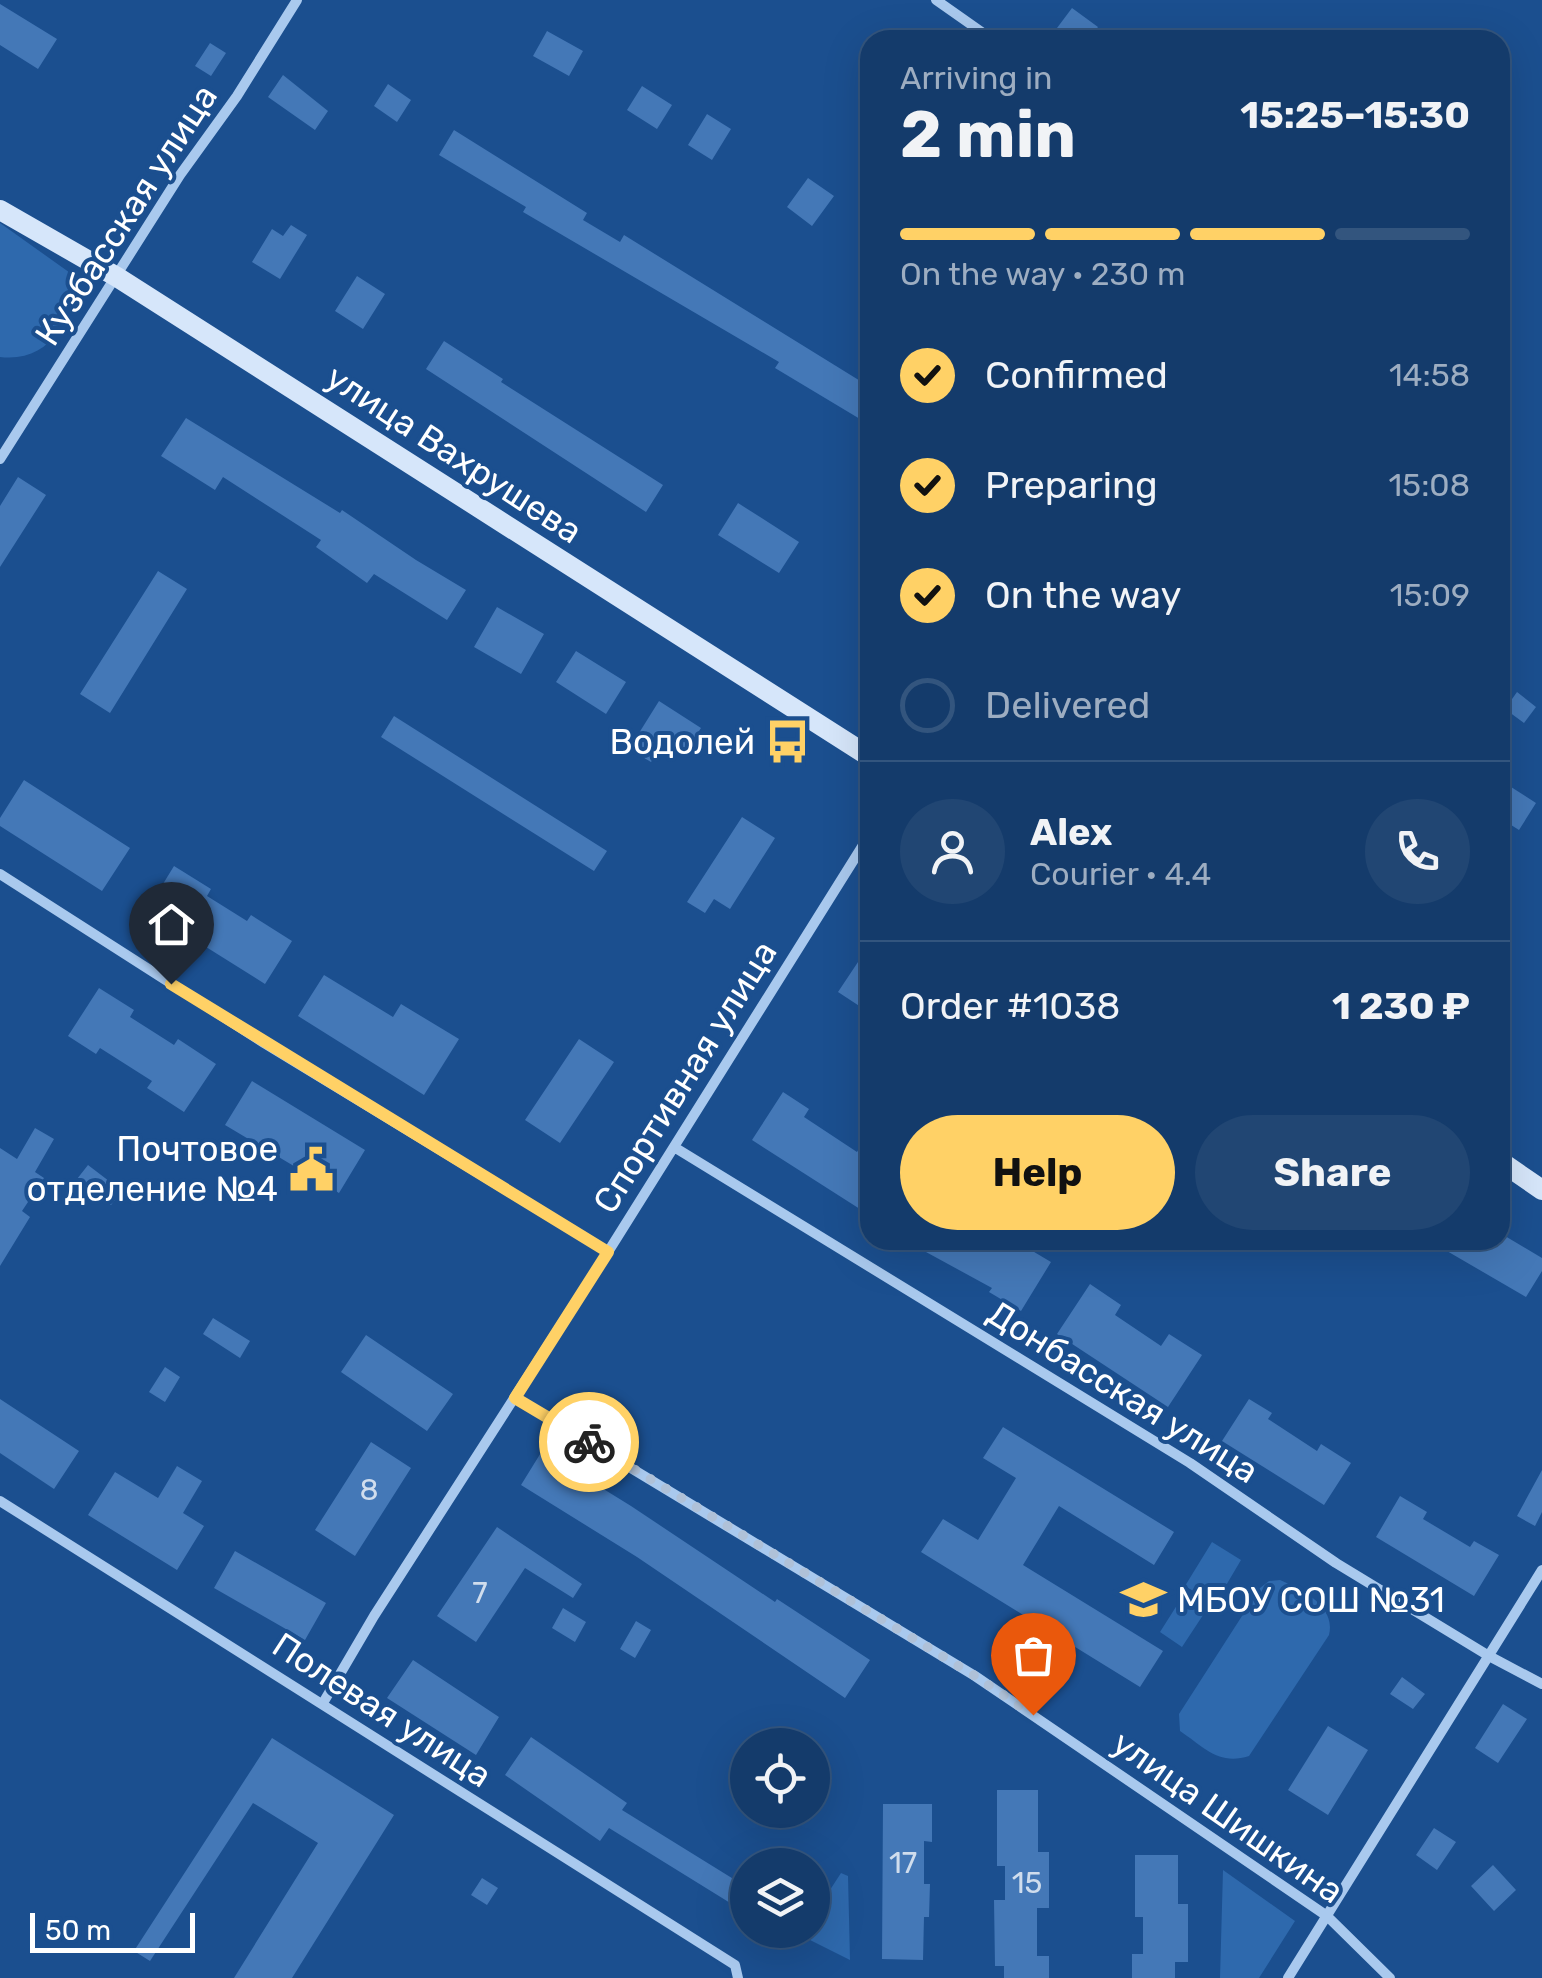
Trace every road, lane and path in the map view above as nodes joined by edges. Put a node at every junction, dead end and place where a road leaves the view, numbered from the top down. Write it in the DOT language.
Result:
graph roads {
  1 [pos="297,0"];
  2 [pos="936,0"];
  3 [pos="979,30"];
  4 [pos="0,210"];
  5 [pos="117,278"];
  6 [pos="0,459"];
  7 [pos="860,751"];
  8 [pos="860,850"];
  9 [pos="0,874"];
  10 [pos="674,1147"];
  11 [pos="1510,1168"];
  12 [pos="1542,1190"];
  13 [pos="608,1252"];
  14 [pos="515,1398"];
  15 [pos="0,1501"];
  16 [pos="1542,1570"];
  17 [pos="1489,1656"];
  18 [pos="1542,1684"];
  19 [pos="323,1703"];
  20 [pos="1327,1916"];
  21 [pos="738,1978"];
  22 [pos="1288,1978"];
  23 [pos="1390,1978"];
  1 -- 5 [label="street, Кузбасская улица"];
  2 -- 3 [label="street"];
  4 -- 5 [label="main road, улица Вахрушева"];
  5 -- 6 [label="street, Кузбасская улица"];
  5 -- 7 [label="main road, улица Вахрушева"];
  8 -- 10 [label="street, Спортивная улица"];
  9 -- 13 [label="street"];
  10 -- 13 [label="street, Спортивная улица"];
  10 -- 17 [label="street, Донбасская улица"];
  11 -- 12 [label="main road"];
  13 -- 14 [label="street, Спортивная улица"];
  14 -- 19 [label="street, Спортивная улица"];
  14 -- 20 [label="street, улица Шишкина"];
  15 -- 19 [label="street, Полевая улица"];
  16 -- 17 [label="street"];
  17 -- 18 [label="street, Донбасская улица"];
  17 -- 20 [label="street"];
  19 -- 21 [label="street, Полевая улица"];
  20 -- 22 [label="street"];
  20 -- 23 [label="street, улица Шишкина"];
}
